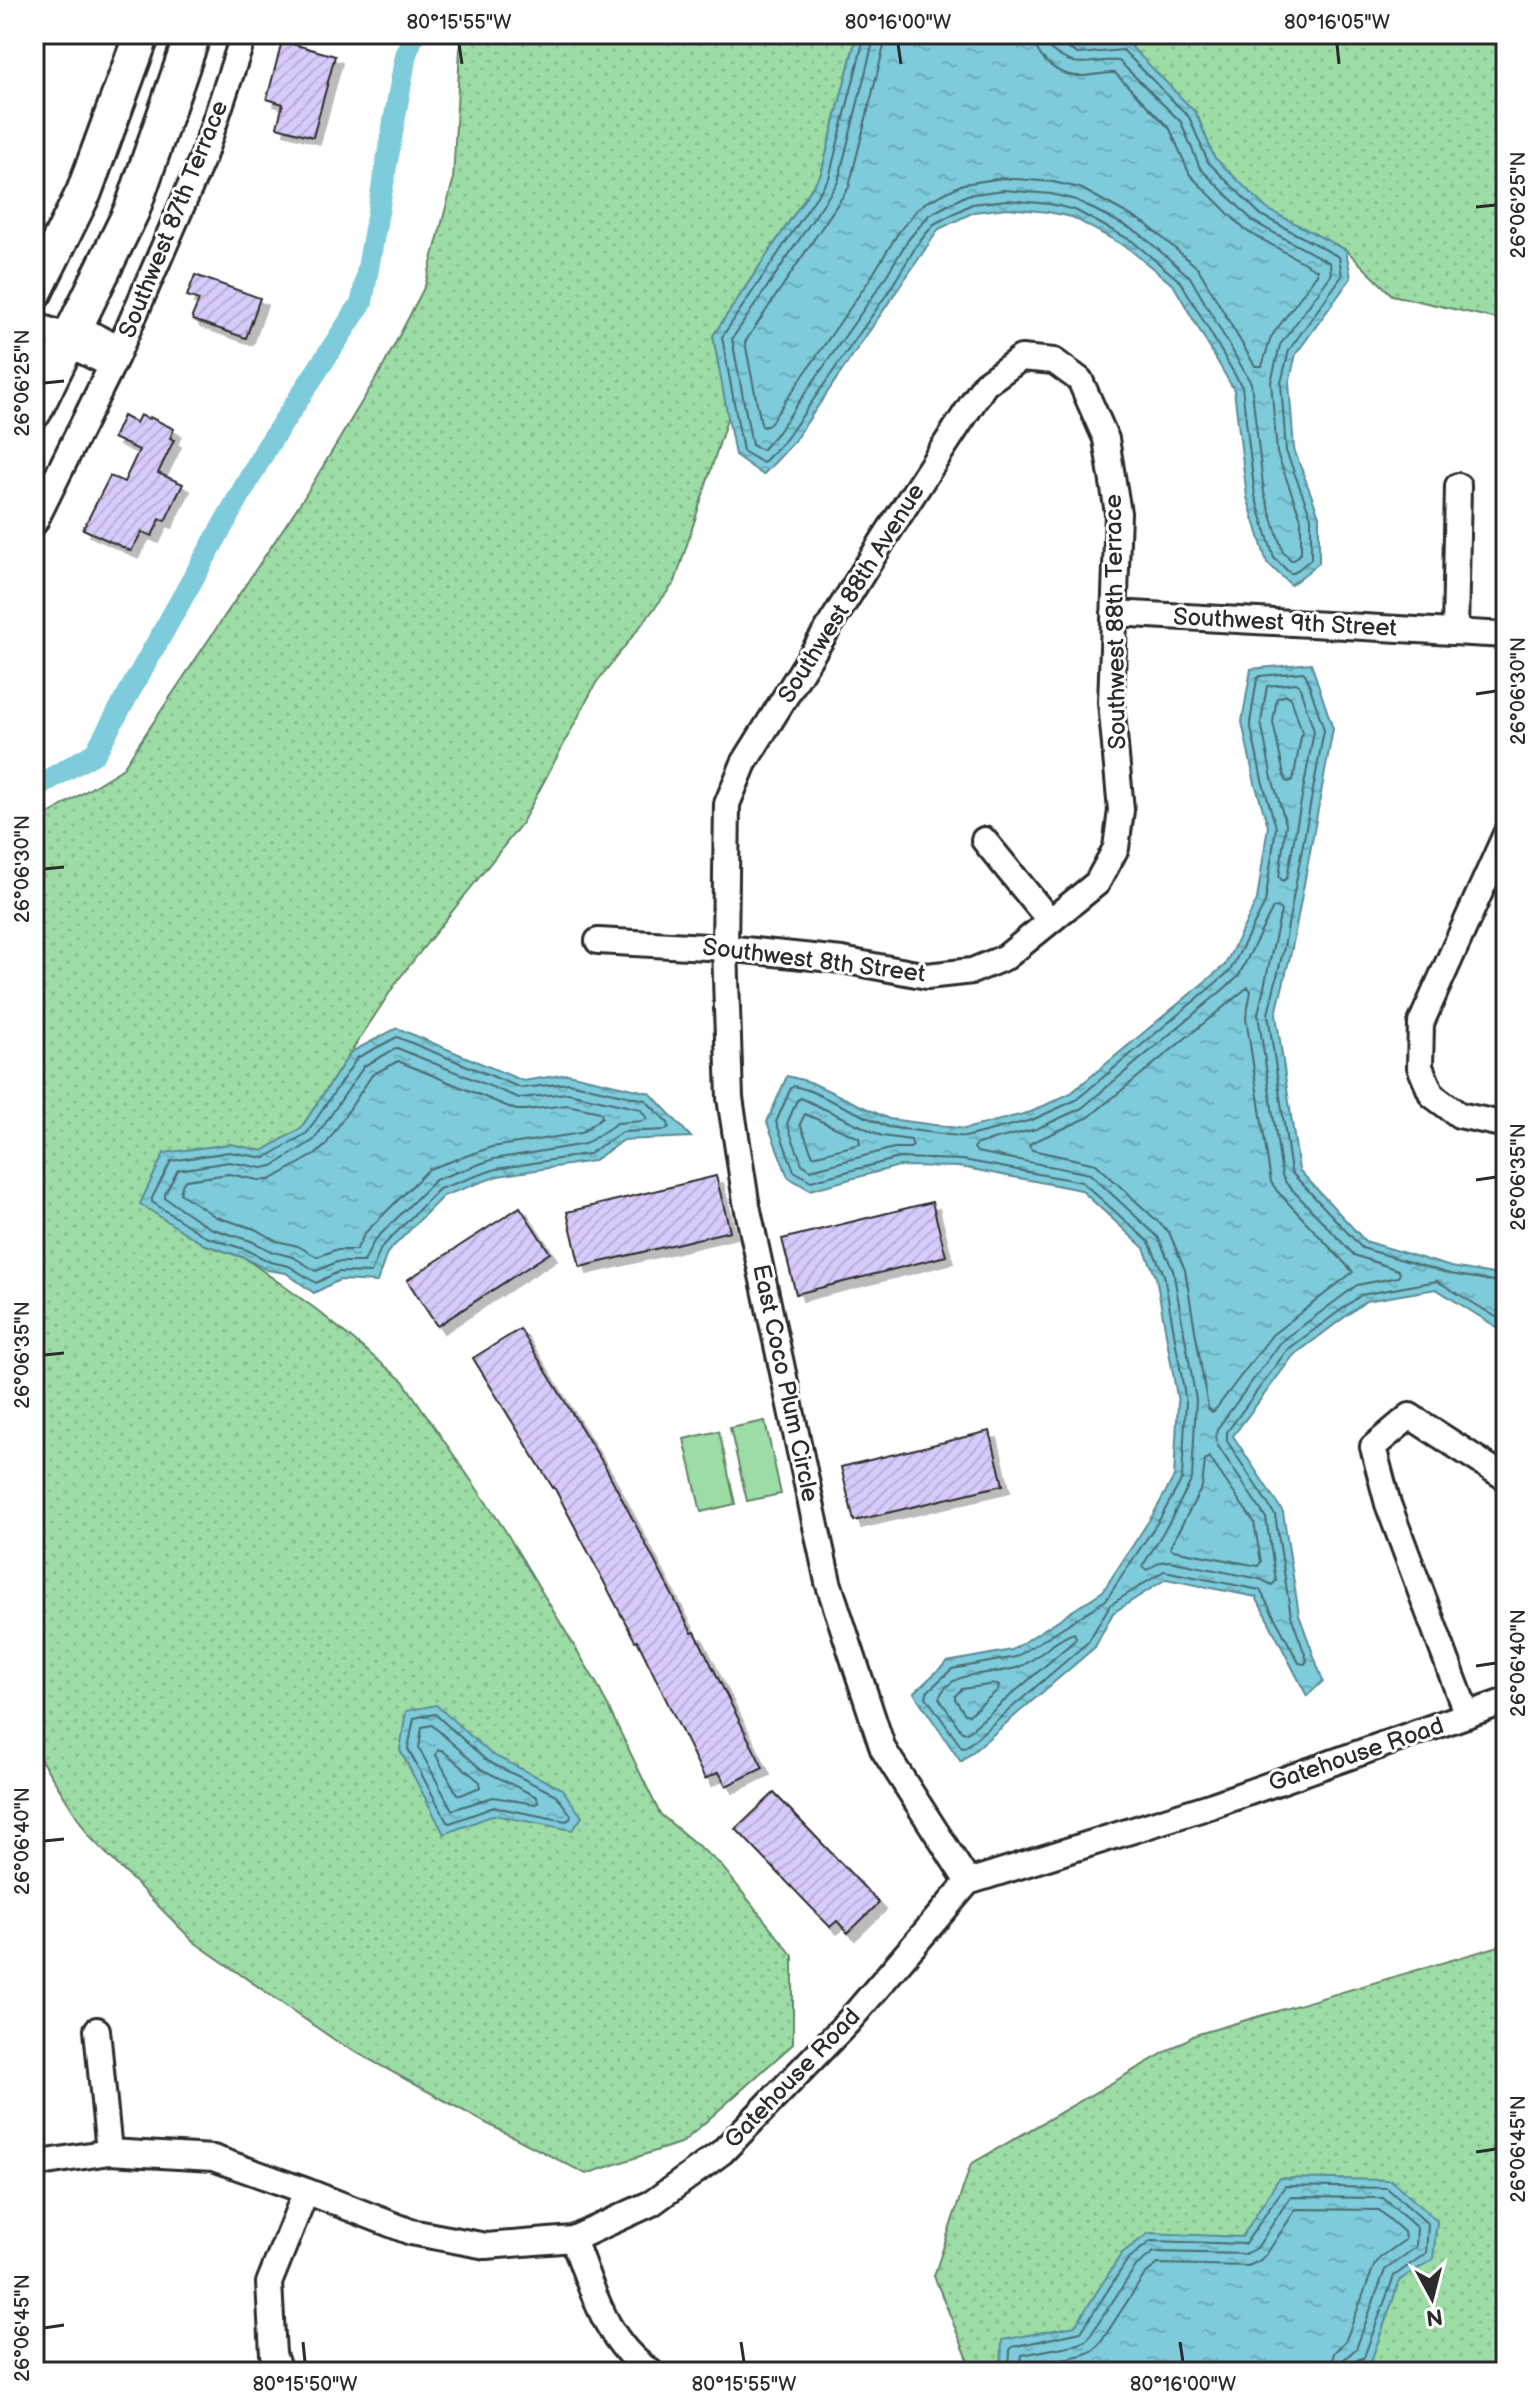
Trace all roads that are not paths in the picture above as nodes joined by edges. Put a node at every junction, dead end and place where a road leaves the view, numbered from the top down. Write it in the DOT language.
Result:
graph roads {
  1 [pos="142,34"];
  2 [pos="193,34"];
  3 [pos="244,34"];
  4 [pos="34,293"];
  5 [pos="34,325"];
  6 [pos="69,337"];
  7 [pos="116,357"];
  8 [pos="1021,358"];
  9 [pos="34,411"];
  10 [pos="1458,486"];
  11 [pos="34,523"];
  12 [pos="1114,613"];
  13 [pos="1455,632"];
  14 [pos="1506,635"];
  15 [pos="1506,834"];
  16 [pos="984,840"];
  17 [pos="726,852"];
  18 [pos="1097,883"];
  19 [pos="1050,921"];
  20 [pos="598,941"];
  21 [pos="725,948"];
  22 [pos="1506,1125"];
  23 [pos="1506,1478"];
  24 [pos="1506,1701"];
  25 [pos="1467,1715"];
  26 [pos="968,1882"];
  27 [pos="97,2030"];
  28 [pos="109,2152"];
  29 [pos="34,2166"];
  30 [pos="306,2191"];
  31 [pos="573,2239"];
  32 [pos="279,2372"];
  33 [pos="651,2372"];
  1 -- 4 [label="main road"];
  2 -- 6 [label="main road"];
  3 -- 7 [label="street, Southwest 87th Terrace"];
  5 -- 6 [label="street, Southwest 87th Terrace"];
  6 -- 7 [label="street, Southwest 87th Terrace"];
  6 -- 9 [label="main road"];
  7 -- 11 [label="street, Southwest 87th Terrace"];
  8 -- 12 [label="street, Southwest 88th Terrace"];
  8 -- 17 [label="street, Southwest 88th Avenue"];
  10 -- 13 [label="street"];
  12 -- 13 [label="street, Southwest 9th Street"];
  12 -- 18 [label="street, Southwest 88th Terrace"];
  13 -- 14 [label="street, Southwest 9th Street"];
  15 -- 22 [label="street"];
  16 -- 19 [label="street"];
  17 -- 21 [label="street, East Coco Plum Circle"];
  18 -- 19 [label="street, Southwest 8th Street"];
  19 -- 21 [label="street, Southwest 8th Street"];
  20 -- 21 [label="street, Southwest 8th Street"];
  21 -- 26 [label="street, East Coco Plum Circle"];
  23 -- 25 [label="street"];
  24 -- 25 [label="street, Gatehouse Road"];
  25 -- 26 [label="street, Gatehouse Road"];
  26 -- 31 [label="street, Gatehouse Road"];
  27 -- 28 [label="street"];
  28 -- 29 [label="street, Gatehouse Road"];
  28 -- 30 [label="street, Gatehouse Road"];
  30 -- 31 [label="street, Gatehouse Road"];
  30 -- 32 [label="street"];
  31 -- 33 [label="street"];
}
